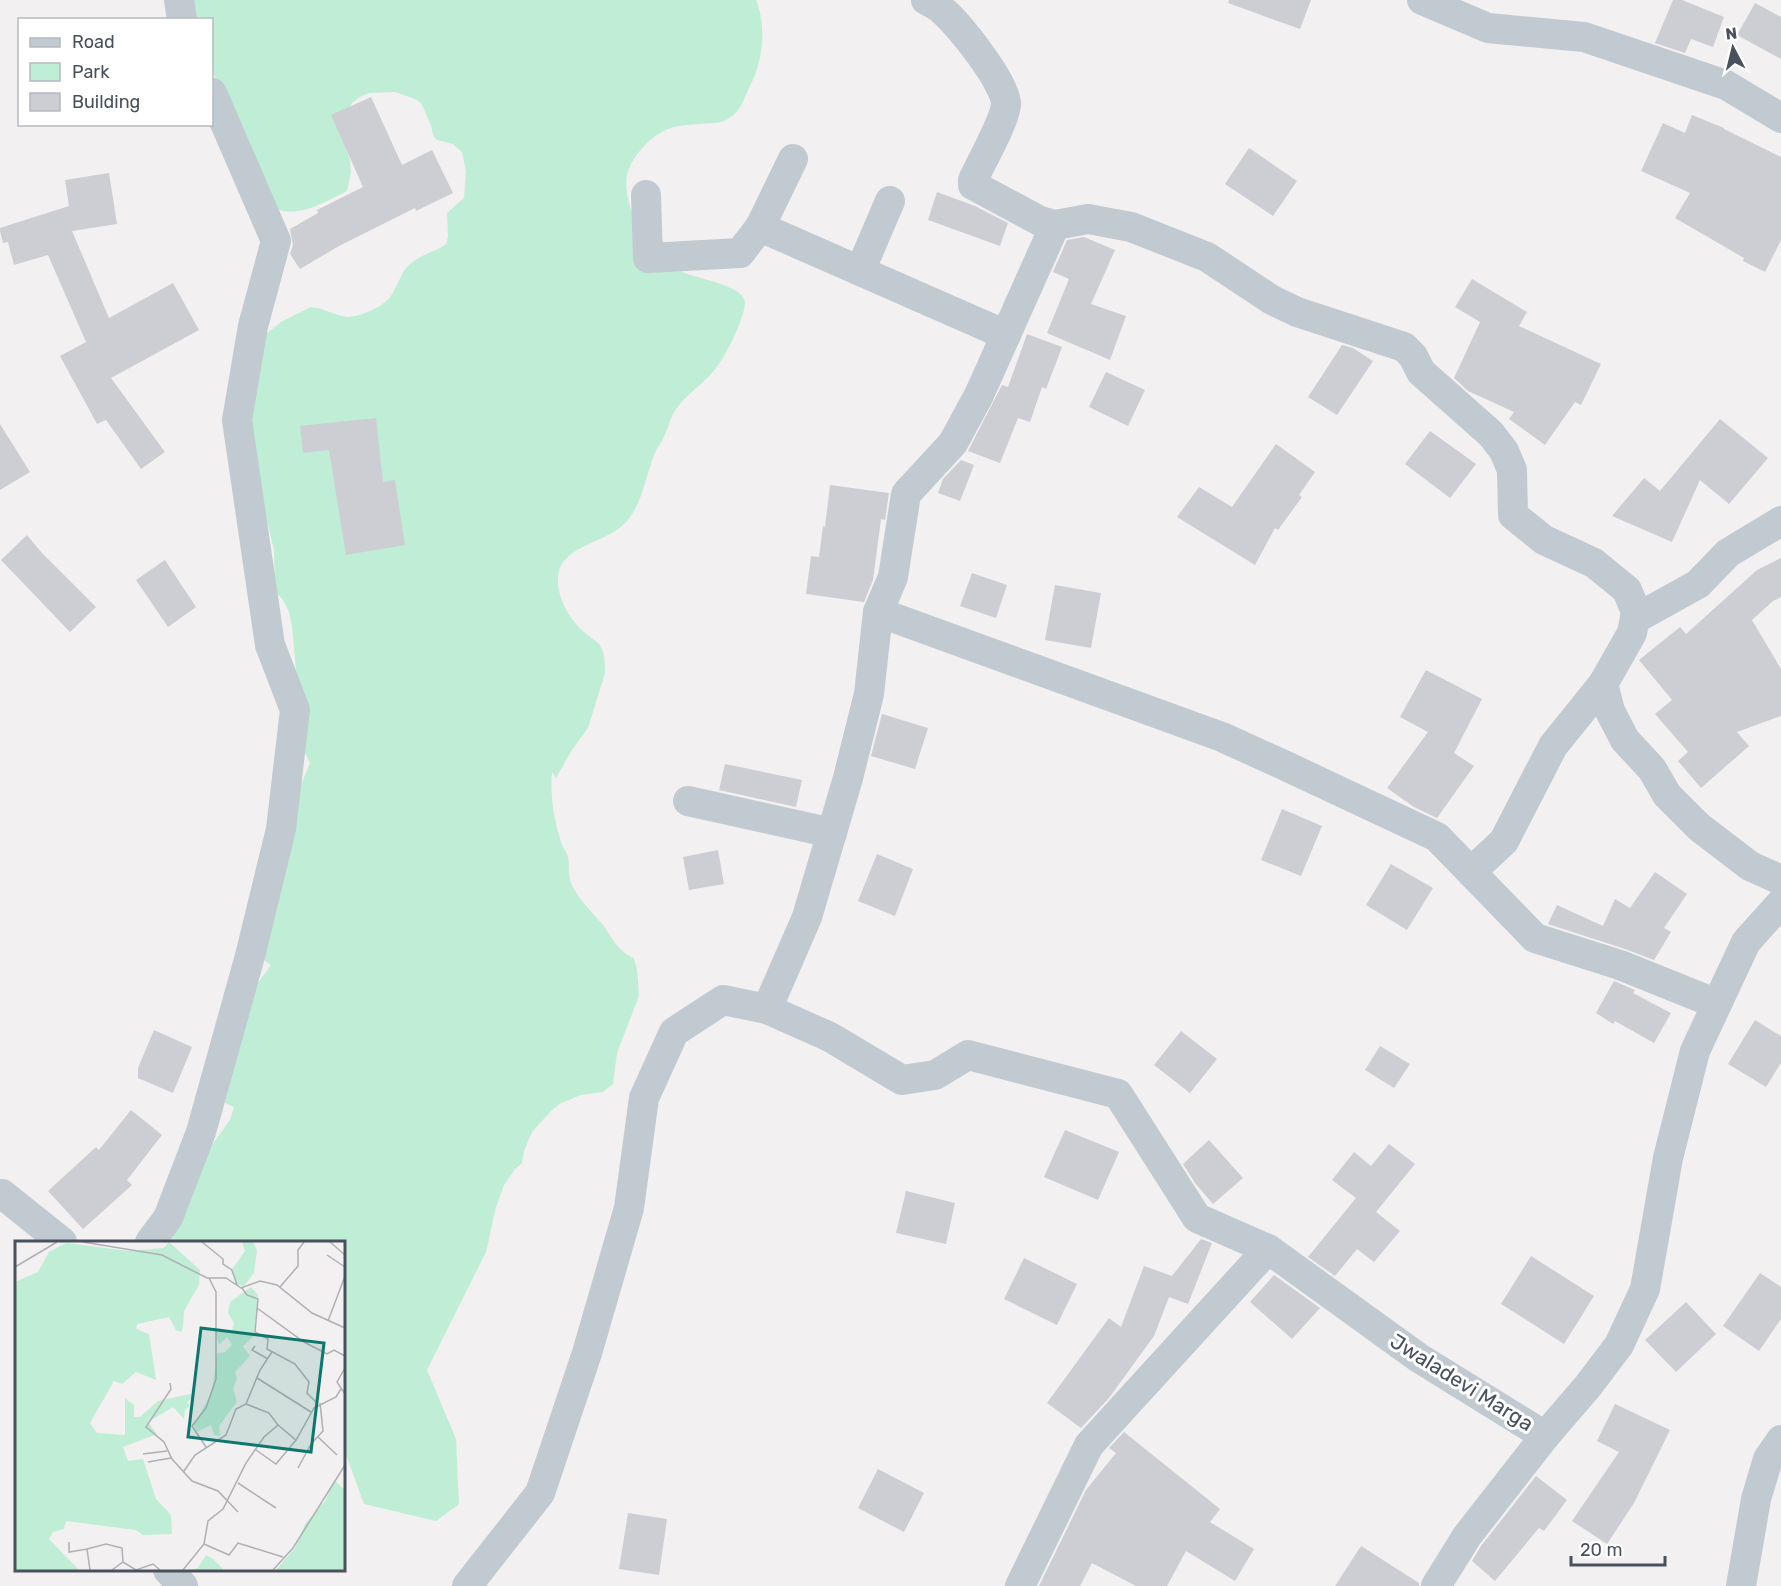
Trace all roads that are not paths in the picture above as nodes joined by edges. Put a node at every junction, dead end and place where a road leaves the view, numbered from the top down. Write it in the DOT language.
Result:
graph roads {
  1 [pos="179,0"];
  2 [pos="926,0"];
  3 [pos="1422,0"];
  4 [pos="182,18"];
  5 [pos="213,95"];
  6 [pos="1781,118"];
  7 [pos="793,159"];
  8 [pos="646,195"];
  9 [pos="890,201"];
  10 [pos="1054,225"];
  11 [pos="760,227"];
  12 [pos="860,271"];
  13 [pos="1006,335"];
  14 [pos="1781,522"];
  15 [pos="878,612"];
  16 [pos="1635,619"];
  17 [pos="1603,684"];
  18 [pos="688,801"];
  19 [pos="832,833"];
  20 [pos="1471,872"];
  21 [pos="1781,880"];
  22 [pos="1781,903"];
  23 [pos="1717,1004"];
  24 [pos="767,1009"];
  25 [pos="2,1194"];
  26 [pos="61,1241"];
  27 [pos="151,1241"];
  28 [pos="1268,1249"];
  29 [pos="1545,1436"];
  30 [pos="1781,1440"];
  31 [pos="170,1571"];
  32 [pos="183,1586"];
  33 [pos="466,1586"];
  34 [pos="1020,1586"];
  35 [pos="1436,1586"];
  36 [pos="1741,1586"];
  1 -- 4 [label="street"];
  2 -- 10 [label="street"];
  3 -- 6 [label="street"];
  5 -- 27 [label="street"];
  7 -- 11 [label="street"];
  8 -- 11 [label="street"];
  9 -- 12 [label="street"];
  10 -- 13 [label="street"];
  10 -- 16 [label="street"];
  11 -- 12 [label="street"];
  12 -- 13 [label="street"];
  13 -- 15 [label="street"];
  14 -- 16 [label="street"];
  15 -- 19 [label="street"];
  15 -- 20 [label="street"];
  16 -- 17 [label="street"];
  17 -- 20 [label="street"];
  17 -- 21 [label="street"];
  18 -- 19 [label="street"];
  19 -- 24 [label="street"];
  20 -- 23 [label="street"];
  22 -- 23 [label="street, Jwaladevi Marga"];
  23 -- 29 [label="street, Jwaladevi Marga"];
  24 -- 28 [label="street, Jwaladevi Marga"];
  24 -- 33 [label="street, Jwaladevi Marga"];
  25 -- 26 [label="street"];
  28 -- 29 [label="street, Jwaladevi Marga"];
  28 -- 34 [label="street"];
  29 -- 35 [label="street"];
  30 -- 36 [label="street"];
  31 -- 32 [label="street"];
}
